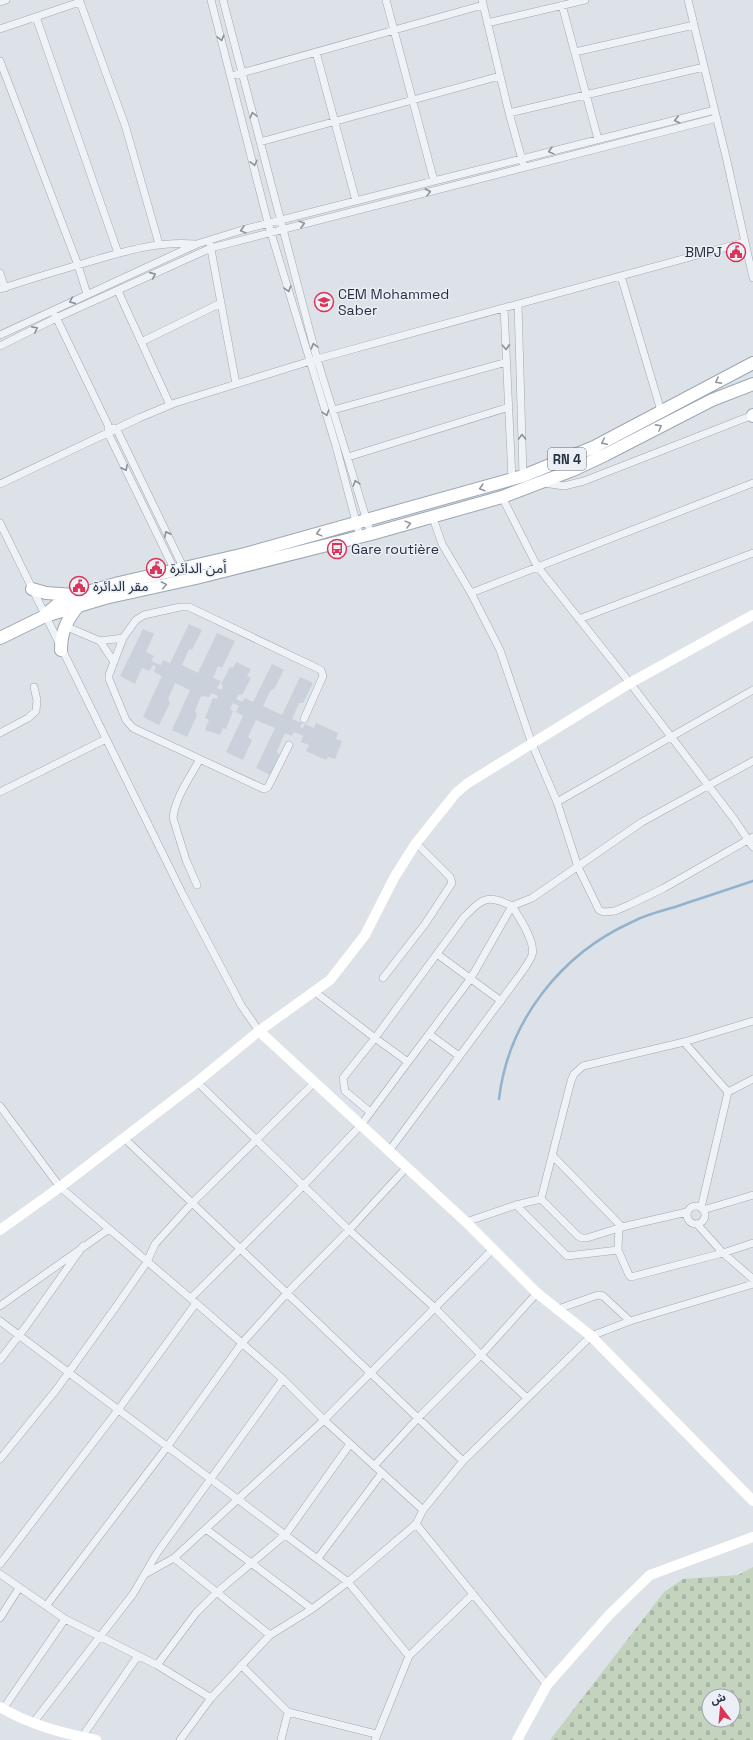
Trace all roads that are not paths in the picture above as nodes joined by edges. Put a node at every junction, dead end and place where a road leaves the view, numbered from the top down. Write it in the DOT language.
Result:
graph roads {
  1 [pos="6,0"];
  2 [pos="211,0"];
  3 [pos="223,0"];
  4 [pos="386,0"];
  5 [pos="585,0"];
  6 [pos="688,0"];
  7 [pos="83,1"];
  8 [pos="0,2"];
  9 [pos="483,2"];
  10 [pos="562,5"];
  11 [pos="36,17"];
  12 [pos="487,23"];
  13 [pos="694,25"];
  14 [pos="0,29"];
  15 [pos="394,30"];
  16 [pos="316,52"];
  17 [pos="575,52"];
  18 [pos="0,61"];
  19 [pos="704,67"];
  20 [pos="242,73"];
  21 [pos="231,76"];
  22 [pos="500,76"];
  23 [pos="587,96"];
  24 [pos="413,101"];
  25 [pos="509,114"];
  26 [pos="716,114"];
  27 [pos="335,120"];
  28 [pos="598,139"];
  29 [pos="260,142"];
  30 [pos="522,159"];
  31 [pos="524,167"];
  32 [pos="434,181"];
  33 [pos="365,199"];
  34 [pos="356,201"];
  35 [pos="368,207"];
  36 [pos="281,220"];
  37 [pos="268,224"];
  38 [pos="283,230"];
  39 [pos="271,233"];
  40 [pos="209,240"];
  41 [pos="745,242"];
  42 [pos="159,244"];
  43 [pos="197,244"];
  44 [pos="211,248"];
  45 [pos="118,253"];
  46 [pos="78,265"];
  47 [pos="0,273"];
  48 [pos="621,276"];
  49 [pos="753,278"];
  50 [pos="2,288"];
  51 [pos="118,291"];
  52 [pos="87,294"];
  53 [pos="221,303"];
  54 [pos="518,304"];
  55 [pos="504,308"];
  56 [pos="52,310"];
  57 [pos="56,318"];
  58 [pos="0,335"];
  59 [pos="141,342"];
  60 [pos="0,346"];
  61 [pos="317,359"];
  62 [pos="310,362"];
  63 [pos="507,362"];
  64 [pos="753,363"];
  65 [pos="520,381"];
  66 [pos="508,382"];
  67 [pos="236,384"];
  68 [pos="752,386"];
  69 [pos="170,405"];
  70 [pos="509,407"];
  71 [pos="333,410"];
  72 [pos="661,411"];
  73 [pos="753,415"];
  74 [pos="108,425"];
  75 [pos="117,430"];
  76 [pos="108,434"];
  77 [pos="348,457"];
  78 [pos="518,478"];
  79 [pos="142,482"];
  80 [pos="541,482"];
  81 [pos="753,483"];
  82 [pos="0,484"];
  83 [pos="134,486"];
  84 [pos="502,497"];
  85 [pos="432,518"];
  86 [pos="362,522"];
  87 [pos="0,523"];
  88 [pos="365,536"];
  89 [pos="753,553"];
  90 [pos="537,566"];
  91 [pos="179,570"];
  92 [pos="32,588"];
  93 [pos="471,593"];
  94 [pos="78,600"];
  95 [pos="753,615"];
  96 [pos="45,616"];
  97 [pos="579,619"];
  98 [pos="65,626"];
  99 [pos="0,638"];
  100 [pos="123,638"];
  101 [pos="100,641"];
  102 [pos="61,650"];
  103 [pos="114,662"];
  104 [pos="630,683"];
  105 [pos="34,687"];
  106 [pos="753,690"];
  107 [pos="304,719"];
  108 [pos="0,733"];
  109 [pos="671,736"];
  110 [pos="106,739"];
  111 [pos="532,744"];
  112 [pos="289,745"];
  113 [pos="200,759"];
  114 [pos="753,761"];
  115 [pos="708,784"];
  116 [pos="0,792"];
  117 [pos="557,802"];
  118 [pos="751,838"];
  119 [pos="416,843"];
  120 [pos="753,847"];
  121 [pos="578,867"];
  122 [pos="197,885"];
  123 [pos="512,906"];
  124 [pos="437,954"];
  125 [pos="383,978"];
  126 [pos="471,978"];
  127 [pos="315,992"];
  128 [pos="501,1001"];
  129 [pos="753,1021"];
  130 [pos="258,1031"];
  131 [pos="429,1034"];
  132 [pos="375,1038"];
  133 [pos="684,1042"];
  134 [pos="459,1056"];
  135 [pos="408,1062"];
  136 [pos="753,1079"];
  137 [pos="197,1082"];
  138 [pos="314,1082"];
  139 [pos="728,1092"];
  140 [pos="0,1106"];
  141 [pos="370,1112"];
  142 [pos="361,1125"];
  143 [pos="124,1138"];
  144 [pos="256,1141"];
  145 [pos="389,1151"];
  146 [pos="553,1156"];
  147 [pos="406,1168"];
  148 [pos="304,1185"];
  149 [pos="60,1187"];
  150 [pos="753,1195"];
  151 [pos="541,1199"];
  152 [pos="192,1203"];
  153 [pos="516,1205"];
  154 [pos="702,1209"];
  155 [pos="687,1212"];
  156 [pos="466,1222"];
  157 [pos="697,1224"];
  158 [pos="1,1227"];
  159 [pos="621,1227"];
  160 [pos="109,1229"];
  161 [pos="349,1230"];
  162 [pos="753,1243"];
  163 [pos="83,1246"];
  164 [pos="240,1248"];
  165 [pos="493,1249"];
  166 [pos="618,1250"];
  167 [pos="723,1253"];
  168 [pos="147,1262"];
  169 [pos="753,1279"];
  170 [pos="753,1284"];
  171 [pos="287,1293"];
  172 [pos="537,1293"];
  173 [pos="193,1300"];
  174 [pos="0,1306"];
  175 [pos="435,1308"];
  176 [pos="558,1309"];
  177 [pos="0,1321"];
  178 [pos="630,1321"];
  179 [pos="18,1336"];
  180 [pos="590,1336"];
  181 [pos="242,1343"];
  182 [pos="481,1355"];
  183 [pos="0,1360"];
  184 [pos="68,1372"];
  185 [pos="371,1373"];
  186 [pos="283,1379"];
  187 [pos="527,1398"];
  188 [pos="118,1410"];
  189 [pos="418,1418"];
  190 [pos="324,1420"];
  191 [pos="350,1444"];
  192 [pos="167,1447"];
  193 [pos="0,1459"];
  194 [pos="463,1461"];
  195 [pos="374,1466"];
  196 [pos="382,1473"];
  197 [pos="211,1479"];
  198 [pos="237,1499"];
  199 [pos="753,1501"];
  200 [pos="423,1510"];
  201 [pos="416,1524"];
  202 [pos="206,1529"];
  203 [pos="286,1534"];
  204 [pos="753,1536"];
  205 [pos="174,1558"];
  206 [pos="318,1558"];
  207 [pos="252,1563"];
  208 [pos="0,1564"];
  209 [pos="147,1573"];
  210 [pos="0,1574"];
  211 [pos="348,1582"];
  212 [pos="19,1588"];
  213 [pos="216,1593"];
  214 [pos="473,1594"];
  215 [pos="46,1606"];
  216 [pos="312,1609"];
  217 [pos="0,1618"];
  218 [pos="65,1619"];
  219 [pos="270,1635"];
  220 [pos="99,1637"];
  221 [pos="409,1656"];
  222 [pos="137,1657"];
  223 [pos="157,1665"];
  224 [pos="241,1665"];
  225 [pos="547,1685"];
  226 [pos="211,1698"];
  227 [pos="2,1708"];
  228 [pos="288,1712"];
  229 [pos="33,1723"];
  230 [pos="82,1737"];
  231 [pos="375,1737"];
  232 [pos="96,1740"];
  233 [pos="180,1740"];
  234 [pos="281,1740"];
  235 [pos="518,1740"];
  1 -- 8 [label="street"];
  2 -- 21 [label="street, one-way"];
  3 -- 20 [label="street"];
  4 -- 15 [label="street"];
  5 -- 10 [label="street"];
  6 -- 13 [label="street"];
  7 -- 11 [label="street"];
  7 -- 42 [label="street"];
  9 -- 12 [label="street"];
  9 -- 15 [label="street"];
  10 -- 12 [label="street"];
  10 -- 17 [label="street"];
  11 -- 14 [label="street"];
  11 -- 45 [label="street"];
  12 -- 22 [label="street"];
  13 -- 17 [label="street"];
  13 -- 19 [label="street"];
  15 -- 16 [label="street"];
  15 -- 24 [label="street"];
  16 -- 20 [label="street"];
  16 -- 27 [label="street"];
  17 -- 23 [label="street"];
  18 -- 46 [label="street"];
  19 -- 23 [label="street"];
  19 -- 26 [label="street"];
  20 -- 21 [label="street"];
  29 -- 20 [label="street, one-way"];
  21 -- 37 [label="street, one-way"];
  22 -- 24 [label="street"];
  22 -- 25 [label="street"];
  23 -- 25 [label="street"];
  23 -- 28 [label="street"];
  24 -- 27 [label="street"];
  24 -- 32 [label="street"];
  25 -- 30 [label="street"];
  26 -- 28 [label="street, one-way"];
  26 -- 31 [label="street"];
  26 -- 41 [label="street"];
  27 -- 29 [label="street"];
  27 -- 34 [label="street"];
  28 -- 30 [label="street, one-way"];
  29 -- 36 [label="street"];
  30 -- 31 [label="street"];
  30 -- 32 [label="street"];
  35 -- 31 [label="street, one-way"];
  32 -- 33 [label="street"];
  33 -- 34 [label="street"];
  33 -- 35 [label="street"];
  34 -- 36 [label="street"];
  38 -- 35 [label="street, one-way"];
  36 -- 37 [label="street"];
  36 -- 38 [label="street"];
  37 -- 39 [label="street"];
  37 -- 40 [label="street, one-way"];
  38 -- 39 [label="street"];
  61 -- 38 [label="street, one-way"];
  39 -- 44 [label="street"];
  39 -- 62 [label="street, one-way"];
  40 -- 43 [label="street"];
  40 -- 44 [label="street"];
  41 -- 48 [label="street"];
  41 -- 49 [label="street"];
  42 -- 43 [label="street"];
  42 -- 45 [label="street"];
  43 -- 52 [label="street"];
  51 -- 44 [label="street, one-way"];
  44 -- 53 [label="street"];
  45 -- 46 [label="street"];
  46 -- 50 [label="street"];
  46 -- 52 [label="street"];
  47 -- 50 [label="street"];
  48 -- 54 [label="street"];
  48 -- 72 [label="street"];
  51 -- 57 [label="street"];
  51 -- 59 [label="street"];
  52 -- 56 [label="street, one-way"];
  53 -- 59 [label="street"];
  53 -- 67 [label="street"];
  54 -- 55 [label="street"];
  54 -- 65 [label="street"];
  55 -- 61 [label="street"];
  55 -- 63 [label="street, one-way"];
  56 -- 57 [label="street"];
  56 -- 58 [label="street"];
  60 -- 57 [label="street, one-way"];
  57 -- 74 [label="street"];
  59 -- 69 [label="street"];
  61 -- 62 [label="street"];
  61 -- 71 [label="street"];
  62 -- 67 [label="street"];
  62 -- 86 [label="street, one-way"];
  63 -- 66 [label="street"];
  63 -- 71 [label="street"];
  64 -- 72 [label="main road, RN 4, one-way"];
  65 -- 66 [label="street"];
  78 -- 65 [label="street, one-way"];
  66 -- 70 [label="street"];
  67 -- 69 [label="street"];
  80 -- 68 [label="main road, RN 4, one-way"];
  69 -- 75 [label="street"];
  70 -- 77 [label="street"];
  70 -- 78 [label="street"];
  71 -- 77 [label="street"];
  72 -- 78 [label="main road, RN 4, one-way"];
  73 -- 80 [label="street"];
  74 -- 75 [label="street"];
  74 -- 76 [label="street"];
  75 -- 76 [label="street"];
  75 -- 79 [label="street"];
  76 -- 82 [label="street"];
  76 -- 83 [label="street, one-way"];
  86 -- 77 [label="street, one-way"];
  78 -- 86 [label="main road, RN 4, one-way"];
  79 -- 83 [label="street"];
  91 -- 79 [label="street, one-way"];
  80 -- 84 [label="main road, RN 4"];
  81 -- 90 [label="street"];
  83 -- 91 [label="street"];
  84 -- 85 [label="main road, RN 4"];
  84 -- 90 [label="street"];
  88 -- 85 [label="main road, RN 4, one-way"];
  85 -- 93 [label="street"];
  86 -- 88 [label="street"];
  86 -- 88 [label="street"];
  86 -- 91 [label="main road, RN 4, one-way"];
  87 -- 92 [label="street"];
  94 -- 88 [label="main road, RN 4, one-way"];
  89 -- 97 [label="street"];
  90 -- 93 [label="street"];
  90 -- 97 [label="street"];
  91 -- 94 [label="main road, RN 4"];
  92 -- 94 [label="main road"];
  92 -- 96 [label="street"];
  93 -- 111 [label="street"];
  94 -- 96 [label="main road, RN 4"];
  94 -- 98 [label="main road"];
  95 -- 104 [label="street"];
  96 -- 99 [label="main road, RN 4"];
  96 -- 102 [label="street"];
  97 -- 104 [label="street"];
  98 -- 101 [label="street"];
  98 -- 102 [label="main road"];
  100 -- 101 [label="street"];
  100 -- 103 [label="street"];
  100 -- 107 [label="street"];
  101 -- 103 [label="street"];
  102 -- 110 [label="street"];
  103 -- 113 [label="street"];
  104 -- 109 [label="street"];
  104 -- 111 [label="street"];
  105 -- 108 [label="street"];
  106 -- 109 [label="street"];
  109 -- 115 [label="street"];
  109 -- 117 [label="street"];
  110 -- 116 [label="street"];
  110 -- 130 [label="street"];
  111 -- 117 [label="street"];
  111 -- 119 [label="street"];
  112 -- 113 [label="street"];
  113 -- 122 [label="street"];
  114 -- 115 [label="street"];
  115 -- 118 [label="street"];
  115 -- 121 [label="street"];
  117 -- 121 [label="street"];
  118 -- 120 [label="street"];
  118 -- 121 [label="street"];
  119 -- 125 [label="street"];
  119 -- 127 [label="street"];
  121 -- 123 [label="street"];
  123 -- 124 [label="street"];
  123 -- 126 [label="street"];
  123 -- 128 [label="street"];
  124 -- 126 [label="street"];
  124 -- 132 [label="street"];
  126 -- 128 [label="street"];
  126 -- 131 [label="street"];
  127 -- 130 [label="street"];
  127 -- 132 [label="street"];
  128 -- 134 [label="street"];
  129 -- 133 [label="street"];
  130 -- 137 [label="street"];
  130 -- 138 [label="street"];
  131 -- 134 [label="street"];
  131 -- 135 [label="street"];
  132 -- 135 [label="street"];
  132 -- 141 [label="street"];
  133 -- 139 [label="street"];
  133 -- 146 [label="street"];
  134 -- 145 [label="street"];
  135 -- 141 [label="street"];
  136 -- 139 [label="street"];
  137 -- 143 [label="street"];
  137 -- 144 [label="street"];
  138 -- 142 [label="street"];
  138 -- 144 [label="street"];
  139 -- 154 [label="street"];
  140 -- 149 [label="street"];
  141 -- 142 [label="street"];
  142 -- 145 [label="street"];
  142 -- 148 [label="street"];
  143 -- 149 [label="street"];
  143 -- 152 [label="street"];
  144 -- 148 [label="street"];
  144 -- 152 [label="street"];
  145 -- 147 [label="street"];
  146 -- 151 [label="street"];
  146 -- 159 [label="street"];
  147 -- 156 [label="street"];
  147 -- 161 [label="street"];
  148 -- 161 [label="street"];
  148 -- 164 [label="street"];
  149 -- 158 [label="street"];
  149 -- 160 [label="street"];
  150 -- 154 [label="street"];
  151 -- 153 [label="street"];
  151 -- 159 [label="street"];
  152 -- 164 [label="street"];
  152 -- 168 [label="street"];
  153 -- 156 [label="street"];
  153 -- 166 [label="street"];
  154 -- 155 [label="street"];
  154 -- 157 [label="street"];
  155 -- 157 [label="street"];
  155 -- 159 [label="street"];
  156 -- 165 [label="street"];
  157 -- 167 [label="street"];
  159 -- 166 [label="street"];
  160 -- 163 [label="street"];
  160 -- 168 [label="street"];
  161 -- 171 [label="street"];
  161 -- 175 [label="street"];
  162 -- 167 [label="street"];
  163 -- 174 [label="street"];
  163 -- 179 [label="street"];
  164 -- 171 [label="street"];
  164 -- 173 [label="street"];
  165 -- 172 [label="street"];
  165 -- 175 [label="street"];
  166 -- 167 [label="street"];
  167 -- 169 [label="street"];
  168 -- 173 [label="street"];
  168 -- 184 [label="street"];
  170 -- 178 [label="street"];
  171 -- 181 [label="street"];
  171 -- 185 [label="street"];
  172 -- 176 [label="street"];
  172 -- 182 [label="street"];
  173 -- 181 [label="street"];
  173 -- 188 [label="street"];
  175 -- 182 [label="street"];
  175 -- 185 [label="street"];
  176 -- 178 [label="street"];
  176 -- 180 [label="street"];
  177 -- 179 [label="street"];
  178 -- 180 [label="street"];
  179 -- 183 [label="street"];
  179 -- 184 [label="street"];
  180 -- 187 [label="street"];
  180 -- 199 [label="street"];
  181 -- 186 [label="street"];
  181 -- 192 [label="street"];
  182 -- 187 [label="street"];
  182 -- 189 [label="street"];
  184 -- 188 [label="street"];
  184 -- 193 [label="street"];
  185 -- 189 [label="street"];
  185 -- 190 [label="street"];
  186 -- 190 [label="street"];
  186 -- 197 [label="street"];
  187 -- 194 [label="street"];
  188 -- 192 [label="street"];
  188 -- 208 [label="street"];
  189 -- 194 [label="street"];
  189 -- 195 [label="street"];
  190 -- 191 [label="street"];
  190 -- 198 [label="street"];
  191 -- 195 [label="street"];
  191 -- 203 [label="street"];
  192 -- 197 [label="street"];
  192 -- 215 [label="street"];
  194 -- 200 [label="street"];
  195 -- 196 [label="street"];
  196 -- 200 [label="street"];
  196 -- 206 [label="street"];
  197 -- 198 [label="street"];
  197 -- 209 [label="street"];
  198 -- 202 [label="street"];
  198 -- 203 [label="street"];
  200 -- 201 [label="street"];
  201 -- 211 [label="street"];
  201 -- 214 [label="street"];
  202 -- 205 [label="street"];
  202 -- 207 [label="street"];
  203 -- 206 [label="street"];
  203 -- 207 [label="street"];
  204 -- 225 [label="street"];
  205 -- 209 [label="street"];
  205 -- 213 [label="street"];
  206 -- 211 [label="street"];
  207 -- 213 [label="street"];
  207 -- 216 [label="street"];
  209 -- 220 [label="street"];
  210 -- 212 [label="street"];
  211 -- 216 [label="street"];
  211 -- 221 [label="street"];
  212 -- 215 [label="street"];
  212 -- 217 [label="street"];
  213 -- 219 [label="street"];
  213 -- 223 [label="street"];
  214 -- 221 [label="street"];
  214 -- 225 [label="street"];
  215 -- 218 [label="street"];
  216 -- 219 [label="street"];
  218 -- 220 [label="street"];
  218 -- 227 [label="street"];
  219 -- 224 [label="street"];
  220 -- 222 [label="street"];
  220 -- 229 [label="street"];
  221 -- 231 [label="street"];
  222 -- 223 [label="street"];
  222 -- 230 [label="street"];
  223 -- 226 [label="street"];
  224 -- 226 [label="street"];
  224 -- 228 [label="street"];
  225 -- 235 [label="street"];
  226 -- 233 [label="street"];
  227 -- 229 [label="street"];
  228 -- 231 [label="street"];
  228 -- 234 [label="street"];
  229 -- 230 [label="street"];
  230 -- 232 [label="street"];
}
